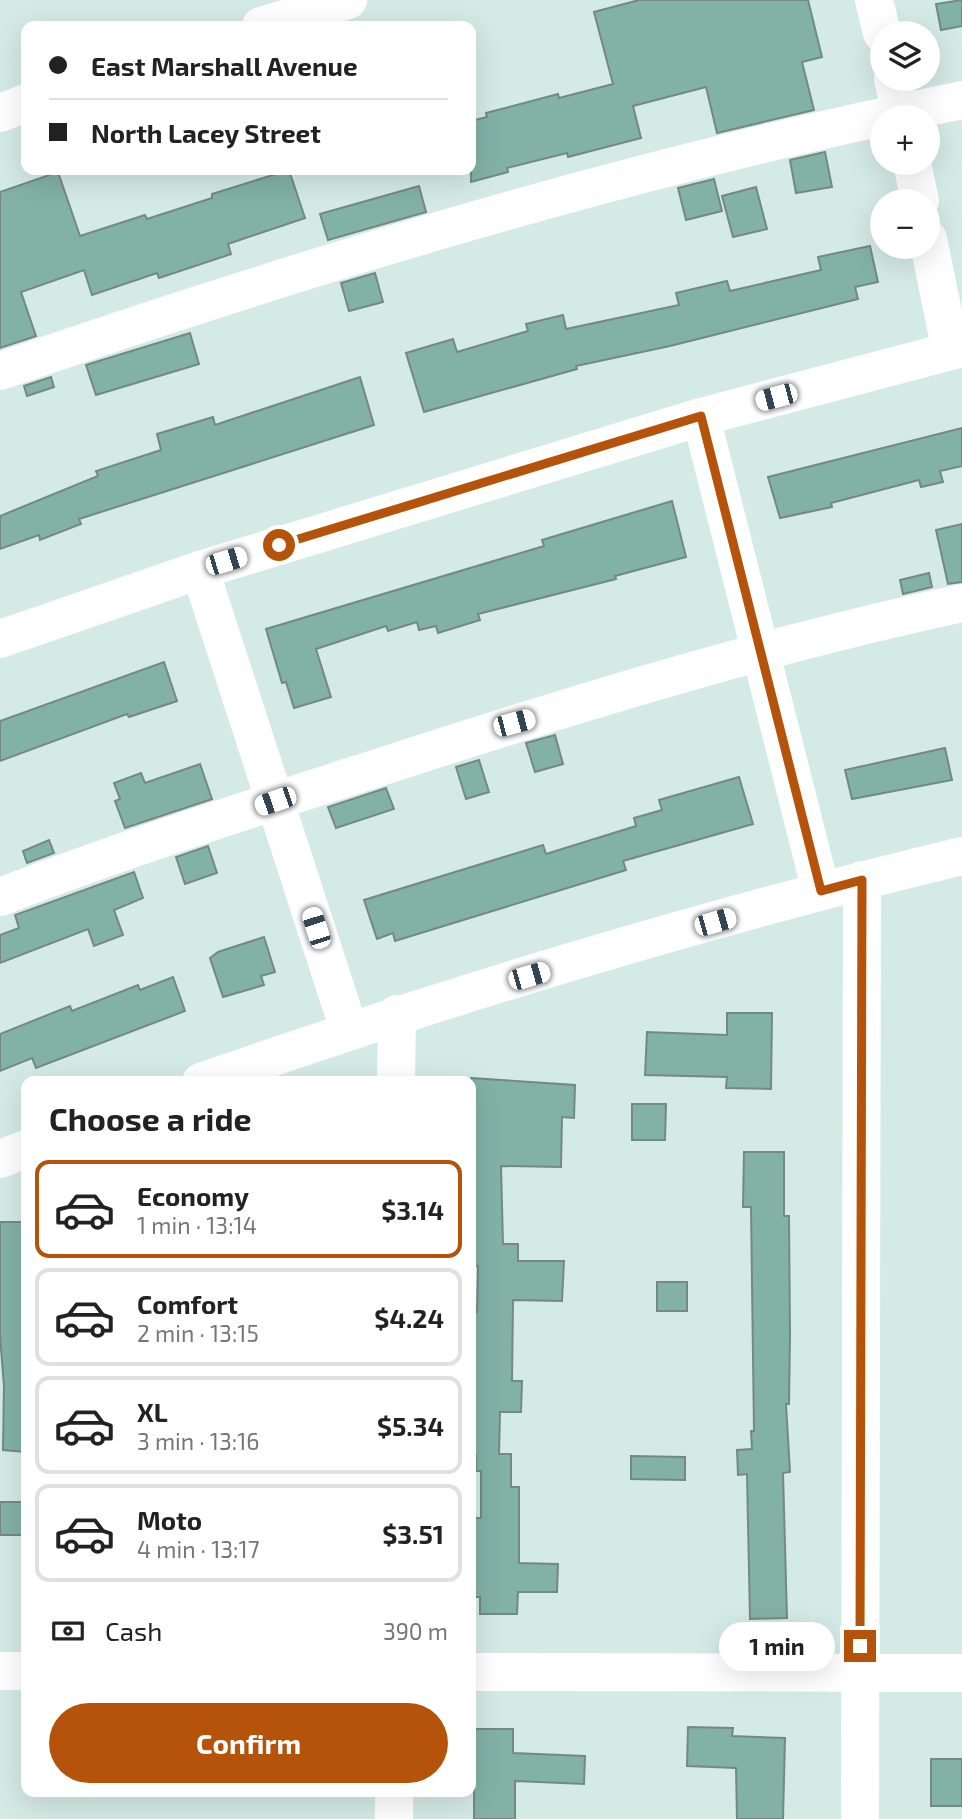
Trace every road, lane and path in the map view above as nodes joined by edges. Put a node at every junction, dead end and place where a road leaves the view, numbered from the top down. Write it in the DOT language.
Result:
graph roads {
  1 [pos="348,0"];
  2 [pos="874,0"];
  3 [pos="278,21"];
  4 [pos="879,21"];
  5 [pos="962,100"];
  6 [pos="899,103"];
  7 [pos="21,105"];
  8 [pos="0,113"];
  9 [pos="933,259"];
  10 [pos="956,349"];
  11 [pos="0,371"];
  12 [pos="701,416"];
  13 [pos="200,569"];
  14 [pos="962,603"];
  15 [pos="0,639"];
  16 [pos="761,653"];
  17 [pos="275,801"];
  18 [pos="962,856"];
  19 [pos="862,880"];
  20 [pos="821,891"];
  21 [pos="0,897"];
  22 [pos="397,1014"];
  23 [pos="349,1030"];
  24 [pos="218,1076"];
  25 [pos="396,1076"];
  26 [pos="21,1151"];
  27 [pos="0,1159"];
  28 [pos="0,1671"];
  29 [pos="21,1671"];
  30 [pos="476,1672"];
  31 [pos="860,1673"];
  32 [pos="962,1673"];
  33 [pos="394,1797"];
  34 [pos="394,1819"];
  35 [pos="860,1819"];
  1 -- 3 [label="street"];
  2 -- 4 [label="street"];
  5 -- 6 [label="street"];
  6 -- 11 [label="street"];
  7 -- 8 [label="street"];
  9 -- 10 [label="street"];
  10 -- 12 [label="street"];
  12 -- 13 [label="street"];
  12 -- 16 [label="street"];
  13 -- 15 [label="street"];
  13 -- 17 [label="street"];
  14 -- 16 [label="street"];
  16 -- 17 [label="street"];
  16 -- 20 [label="street"];
  17 -- 21 [label="street"];
  17 -- 23 [label="street"];
  18 -- 19 [label="street"];
  19 -- 20 [label="street"];
  19 -- 31 [label="street"];
  20 -- 22 [label="street"];
  22 -- 23 [label="street"];
  22 -- 25 [label="street"];
  23 -- 24 [label="street"];
  26 -- 27 [label="street"];
  28 -- 29 [label="street"];
  30 -- 31 [label="street"];
  31 -- 32 [label="street"];
  31 -- 35 [label="street"];
  33 -- 34 [label="street"];
}
